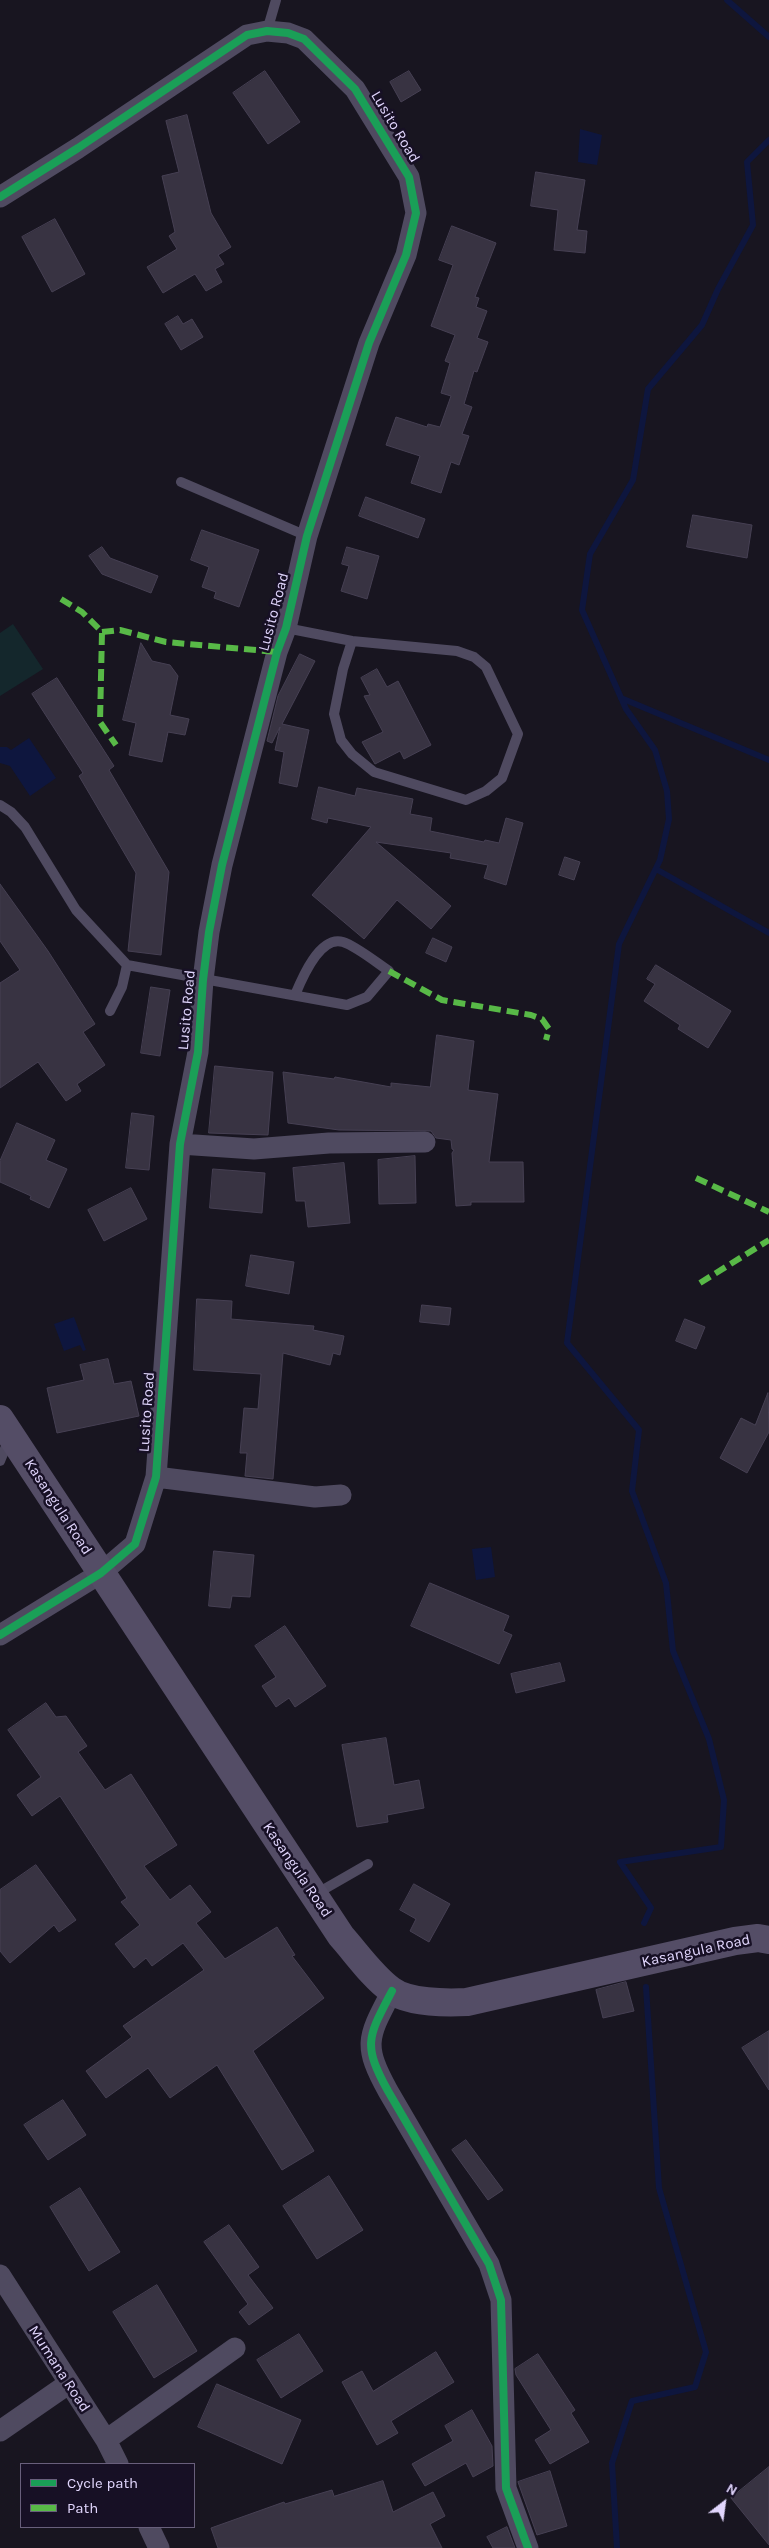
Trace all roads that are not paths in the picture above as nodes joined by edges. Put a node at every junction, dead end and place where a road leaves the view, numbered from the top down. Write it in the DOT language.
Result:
graph roads {
  1 [pos="276,0"];
  2 [pos="267,31"];
  3 [pos="0,197"];
  4 [pos="181,482"];
  5 [pos="307,536"];
  6 [pos="286,628"];
  7 [pos="352,641"];
  8 [pos="0,806"];
  9 [pos="127,965"];
  10 [pos="203,980"];
  11 [pos="295,994"];
  12 [pos="110,1011"];
  13 [pos="425,1142"];
  14 [pos="180,1144"];
  15 [pos="5,1427"];
  16 [pos="0,1461"];
  17 [pos="156,1477"];
  18 [pos="340,1495"];
  19 [pos="101,1573"];
  20 [pos="0,1635"];
  21 [pos="368,1864"];
  22 [pos="313,1895"];
  23 [pos="769,1940"];
  24 [pos="392,1991"];
  25 [pos="0,2275"];
  26 [pos="235,2348"];
  27 [pos="68,2384"];
  28 [pos="0,2431"];
  29 [pos="106,2440"];
  30 [pos="118,2463"];
  31 [pos="149,2528"];
  32 [pos="159,2548"];
  33 [pos="528,2548"];
  1 -- 2 [label="lane"];
  2 -- 3 [label="street, Lusito Road"];
  2 -- 5 [label="street, Lusito Road"];
  4 -- 5 [label="lane"];
  5 -- 6 [label="street, Lusito Road"];
  6 -- 7 [label="lane"];
  6 -- 10 [label="street, Lusito Road"];
  7 -- 7 [label="lane"];
  8 -- 9 [label="lane"];
  9 -- 10 [label="lane"];
  9 -- 12 [label="lane"];
  10 -- 11 [label="lane"];
  10 -- 14 [label="street, Lusito Road"];
  11 -- 11 [label="lane"];
  13 -- 14 [label="street"];
  14 -- 17 [label="street, Lusito Road"];
  15 -- 16 [label="lane"];
  15 -- 19 [label="main road, Kasangula Road"];
  17 -- 18 [label="street"];
  17 -- 19 [label="street, Lusito Road"];
  19 -- 20 [label="street, Lusito Road"];
  19 -- 22 [label="main road, Kasangula Road"];
  21 -- 22 [label="lane"];
  22 -- 24 [label="main road, Kasangula Road"];
  23 -- 24 [label="main road, Kasangula Road"];
  24 -- 33 [label="street"];
  25 -- 27 [label="street, Mumana Road"];
  26 -- 29 [label="street"];
  27 -- 28 [label="street"];
  27 -- 29 [label="street, Mumana Road"];
  29 -- 30 [label="street, Mumana Road"];
  31 -- 32 [label="street"];
}
